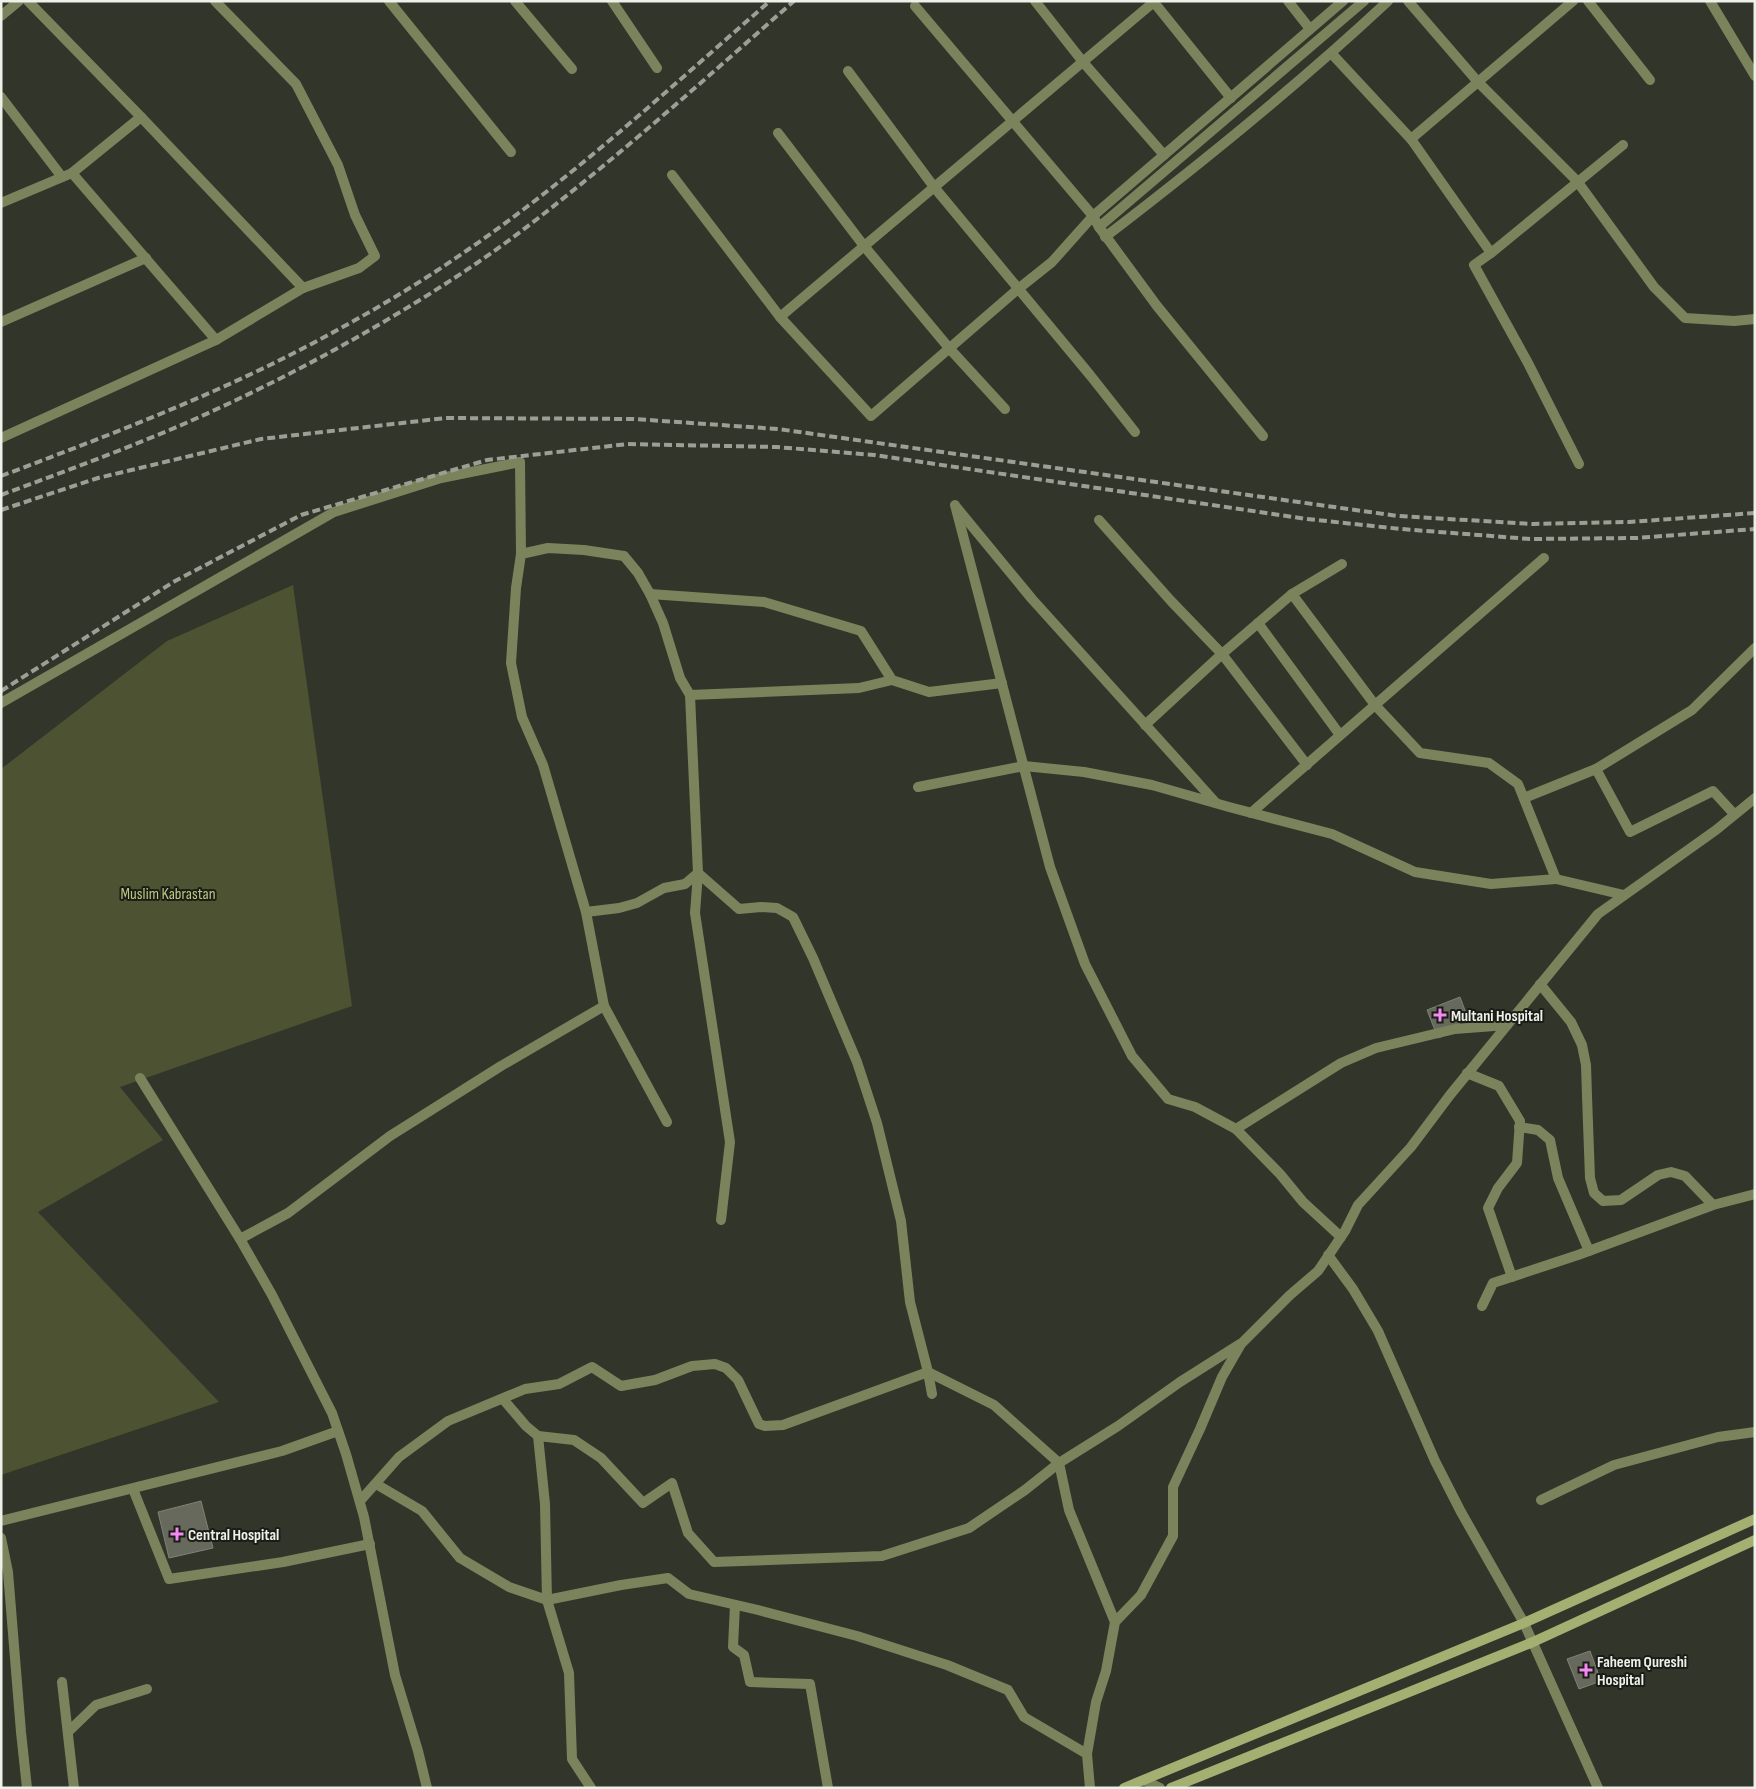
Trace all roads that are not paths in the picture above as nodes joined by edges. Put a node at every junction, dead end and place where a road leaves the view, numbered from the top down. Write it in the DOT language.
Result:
graph roads {
  1 [pos="19,1"];
  2 [pos="28,1"];
  3 [pos="215,1"];
  4 [pos="389,1"];
  5 [pos="515,1"];
  6 [pos="612,1"];
  7 [pos="1035,1"];
  8 [pos="1288,1"];
  9 [pos="1343,1"];
  10 [pos="1364,1"];
  11 [pos="1388,1"];
  12 [pos="1408,1"];
  13 [pos="1573,1"];
  14 [pos="1588,1"];
  15 [pos="1710,1"];
  16 [pos="1154,2"];
  17 [pos="915,6"];
  18 [pos="1,16"];
  19 [pos="1310,29"];
  20 [pos="1332,54"];
  21 [pos="1083,62"];
  22 [pos="657,68"];
  23 [pos="572,70"];
  24 [pos="848,70"];
  25 [pos="1755,76"];
  26 [pos="1650,80"];
  27 [pos="1478,82"];
  28 [pos="1,97"];
  29 [pos="1231,98"];
  30 [pos="141,117"];
  31 [pos="1013,121"];
  32 [pos="778,133"];
  33 [pos="1411,139"];
  34 [pos="1623,145"];
  35 [pos="511,152"];
  36 [pos="1164,155"];
  37 [pos="72,173"];
  38 [pos="672,175"];
  39 [pos="62,178"];
  40 [pos="1578,181"];
  41 [pos="934,187"];
  42 [pos="1,203"];
  43 [pos="1093,216"];
  44 [pos="1098,228"];
  45 [pos="1106,237"];
  46 [pos="864,246"];
  47 [pos="1491,253"];
  48 [pos="146,258"];
  49 [pos="303,288"];
  50 [pos="1018,288"];
  51 [pos="780,317"];
  52 [pos="1755,319"];
  53 [pos="1,322"];
  54 [pos="216,340"];
  55 [pos="950,348"];
  56 [pos="1005,409"];
  57 [pos="1135,432"];
  58 [pos="1263,436"];
  59 [pos="1,438"];
  60 [pos="1579,464"];
  61 [pos="1099,520"];
  62 [pos="520,554"];
  63 [pos="1544,558"];
  64 [pos="1342,564"];
  65 [pos="650,594"];
  66 [pos="1292,594"];
  67 [pos="1258,623"];
  68 [pos="1755,648"];
  69 [pos="1222,654"];
  70 [pos="892,680"];
  71 [pos="1002,683"];
  72 [pos="690,695"];
  73 [pos="1,703"];
  74 [pos="1375,705"];
  75 [pos="1145,725"];
  76 [pos="1340,735"];
  77 [pos="1307,764"];
  78 [pos="1024,766"];
  79 [pos="1596,769"];
  80 [pos="918,787"];
  81 [pos="1524,798"];
  82 [pos="1755,798"];
  83 [pos="1217,804"];
  84 [pos="1251,813"];
  85 [pos="1734,814"];
  86 [pos="698,873"];
  87 [pos="1556,879"];
  88 [pos="1624,895"];
  89 [pos="586,912"];
  90 [pos="1540,984"];
  91 [pos="604,1006"];
  92 [pos="1506,1025"];
  93 [pos="1468,1073"];
  94 [pos="140,1078"];
  95 [pos="667,1122"];
  96 [pos="1520,1127"];
  97 [pos="1236,1129"];
  98 [pos="1755,1194"];
  99 [pos="1713,1205"];
  100 [pos="721,1220"];
  101 [pos="1341,1236"];
  102 [pos="240,1238"];
  103 [pos="1589,1251"];
  104 [pos="1328,1255"];
  105 [pos="1512,1277"];
  106 [pos="1482,1306"];
  107 [pos="1241,1344"];
  108 [pos="928,1372"];
  109 [pos="932,1394"];
  110 [pos="502,1399"];
  111 [pos="338,1431"];
  112 [pos="1755,1432"];
  113 [pos="538,1436"];
  114 [pos="1059,1463"];
  115 [pos="376,1484"];
  116 [pos="133,1489"];
  117 [pos="1541,1500"];
  118 [pos="360,1502"];
  119 [pos="1755,1519"];
  120 [pos="1,1521"];
  121 [pos="1,1538"];
  122 [pos="1755,1540"];
  123 [pos="370,1544"];
  124 [pos="547,1600"];
  125 [pos="735,1605"];
  126 [pos="1115,1622"];
  127 [pos="1524,1623"];
  128 [pos="1533,1642"];
  129 [pos="62,1682"];
  130 [pos="147,1689"];
  131 [pos="69,1731"];
  132 [pos="1087,1754"];
  133 [pos="1144,1780"];
  134 [pos="27,1788"];
  135 [pos="74,1788"];
  136 [pos="427,1788"];
  137 [pos="591,1788"];
  138 [pos="828,1788"];
  139 [pos="1090,1788"];
  140 [pos="1124,1788"];
  141 [pos="1160,1788"];
  142 [pos="1171,1788"];
  143 [pos="1598,1788"];
  1 -- 18 [label="street"];
  2 -- 30 [label="street"];
  3 -- 49 [label="street"];
  4 -- 35 [label="street"];
  5 -- 23 [label="street"];
  6 -- 22 [label="street"];
  7 -- 21 [label="street"];
  8 -- 19 [label="street"];
  9 -- 19 [label="street"];
  10 -- 44 [label="street"];
  11 -- 20 [label="street"];
  12 -- 27 [label="street"];
  13 -- 27 [label="street"];
  14 -- 26 [label="street"];
  15 -- 25 [label="street"];
  16 -- 21 [label="street"];
  16 -- 29 [label="street"];
  17 -- 31 [label="street"];
  19 -- 29 [label="street"];
  20 -- 33 [label="street"];
  20 -- 45 [label="street"];
  21 -- 31 [label="street"];
  21 -- 36 [label="street"];
  24 -- 41 [label="street"];
  27 -- 33 [label="street"];
  27 -- 40 [label="street"];
  28 -- 39 [label="street"];
  29 -- 36 [label="street"];
  30 -- 37 [label="street"];
  30 -- 49 [label="street"];
  31 -- 41 [label="street"];
  31 -- 43 [label="street"];
  32 -- 46 [label="street"];
  33 -- 47 [label="street"];
  34 -- 40 [label="street"];
  36 -- 43 [label="street"];
  37 -- 39 [label="street"];
  37 -- 48 [label="street"];
  38 -- 51 [label="street"];
  39 -- 42 [label="street"];
  40 -- 47 [label="street"];
  40 -- 52 [label="street"];
  41 -- 46 [label="street"];
  41 -- 50 [label="street"];
  43 -- 44 [label="street"];
  43 -- 50 [label="street"];
  44 -- 45 [label="street"];
  45 -- 58 [label="street"];
  46 -- 51 [label="street"];
  46 -- 55 [label="street"];
  47 -- 60 [label="street"];
  48 -- 53 [label="street"];
  48 -- 54 [label="street"];
  49 -- 54 [label="street"];
  50 -- 55 [label="street"];
  50 -- 57 [label="street"];
  51 -- 55 [label="street"];
  54 -- 59 [label="street"];
  55 -- 56 [label="street"];
  61 -- 69 [label="street"];
  62 -- 65 [label="street"];
  62 -- 73 [label="street"];
  62 -- 89 [label="street"];
  63 -- 74 [label="street"];
  64 -- 66 [label="street"];
  65 -- 70 [label="street"];
  65 -- 72 [label="street"];
  66 -- 67 [label="street"];
  66 -- 74 [label="street"];
  67 -- 69 [label="street"];
  67 -- 76 [label="street"];
  68 -- 79 [label="street"];
  69 -- 75 [label="street"];
  69 -- 77 [label="street"];
  70 -- 71 [label="street"];
  70 -- 72 [label="street"];
  71 -- 75 [label="street"];
  71 -- 78 [label="street"];
  72 -- 86 [label="street"];
  74 -- 76 [label="street"];
  74 -- 81 [label="street"];
  75 -- 83 [label="street"];
  76 -- 77 [label="street"];
  77 -- 84 [label="street"];
  78 -- 80 [label="street"];
  78 -- 83 [label="street"];
  78 -- 97 [label="street"];
  79 -- 81 [label="street"];
  79 -- 85 [label="street"];
  81 -- 87 [label="street"];
  82 -- 85 [label="street"];
  83 -- 84 [label="street"];
  84 -- 87 [label="street"];
  85 -- 88 [label="street"];
  86 -- 89 [label="street"];
  86 -- 100 [label="street"];
  86 -- 108 [label="street"];
  87 -- 88 [label="street"];
  88 -- 90 [label="street"];
  89 -- 91 [label="street"];
  90 -- 92 [label="street"];
  90 -- 99 [label="street"];
  91 -- 95 [label="street"];
  91 -- 102 [label="street"];
  92 -- 93 [label="street"];
  92 -- 97 [label="street"];
  93 -- 96 [label="street"];
  93 -- 101 [label="street"];
  94 -- 102 [label="street"];
  96 -- 103 [label="street"];
  96 -- 105 [label="street"];
  97 -- 101 [label="street"];
  98 -- 99 [label="street"];
  99 -- 103 [label="street"];
  101 -- 104 [label="street"];
  102 -- 111 [label="street"];
  103 -- 105 [label="street"];
  104 -- 107 [label="street"];
  104 -- 127 [label="street"];
  105 -- 106 [label="street"];
  107 -- 114 [label="street"];
  107 -- 126 [label="street"];
  108 -- 109 [label="street"];
  108 -- 110 [label="street"];
  108 -- 114 [label="street"];
  110 -- 113 [label="street"];
  110 -- 115 [label="street"];
  111 -- 116 [label="street"];
  111 -- 118 [label="street"];
  112 -- 117 [label="street"];
  113 -- 114 [label="street"];
  113 -- 124 [label="street"];
  114 -- 126 [label="street"];
  115 -- 118 [label="street"];
  115 -- 124 [label="street"];
  116 -- 120 [label="street"];
  116 -- 123 [label="street"];
  118 -- 123 [label="street"];
  119 -- 127 [label="main road"];
  121 -- 134 [label="street"];
  122 -- 128 [label="main road"];
  123 -- 136 [label="street"];
  124 -- 125 [label="street"];
  124 -- 137 [label="street"];
  125 -- 132 [label="street"];
  125 -- 138 [label="street"];
  126 -- 132 [label="street"];
  127 -- 128 [label="street"];
  127 -- 133 [label="main road"];
  128 -- 142 [label="main road"];
  128 -- 143 [label="street"];
  129 -- 131 [label="street"];
  130 -- 131 [label="street"];
  131 -- 135 [label="street"];
  132 -- 139 [label="street"];
  133 -- 140 [label="main road"];
  133 -- 141 [label="street"];
}
